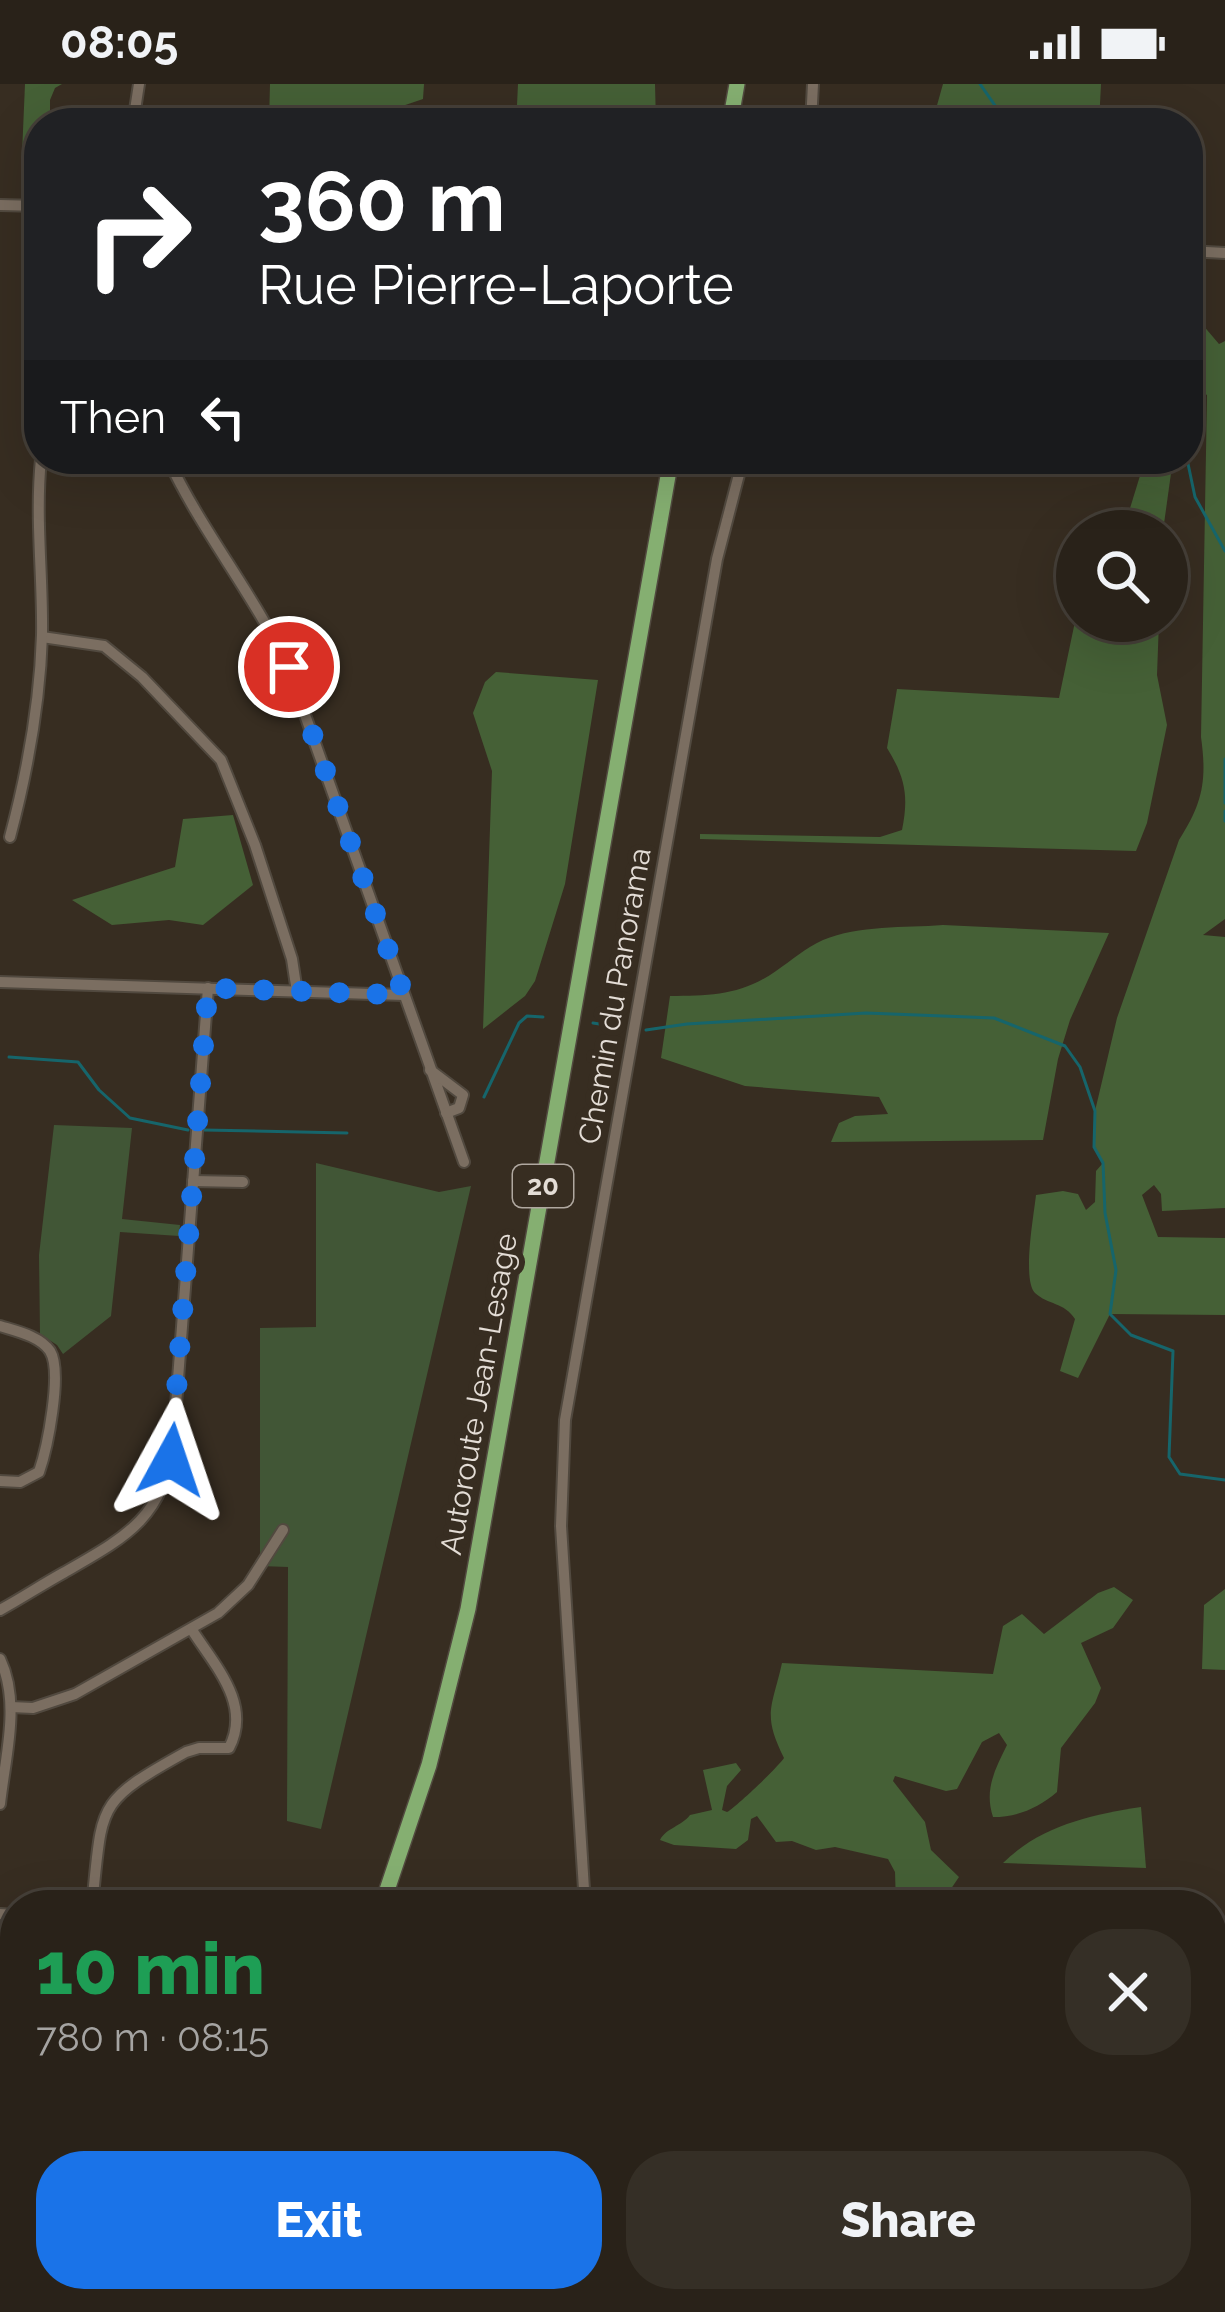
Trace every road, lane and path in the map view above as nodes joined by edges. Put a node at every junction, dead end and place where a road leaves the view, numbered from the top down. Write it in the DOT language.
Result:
graph roads {
  1 [pos="39,474"];
  2 [pos="175,474"];
  3 [pos="668,474"];
  4 [pos="739,474"];
  5 [pos="42,637"];
  6 [pos="10,837"];
  7 [pos="0,982"];
  8 [pos="208,988"];
  9 [pos="297,992"];
  10 [pos="404,995"];
  11 [pos="428,1068"];
  12 [pos="446,1113"];
  13 [pos="464,1162"];
  14 [pos="193,1180"];
  15 [pos="243,1182"];
  16 [pos="0,1326"];
  17 [pos="0,1481"];
  18 [pos="284,1531"];
  19 [pos="0,1610"];
  20 [pos="192,1630"];
  21 [pos="0,1659"];
  22 [pos="11,1707"];
  23 [pos="0,1804"];
  24 [pos="94,1890"];
  25 [pos="387,1890"];
  26 [pos="584,1890"];
  1 -- 5 [label="street"];
  2 -- 10 [label="street"];
  3 -- 25 [label="highway, Autoroute Jean-Lesage / 20"];
  4 -- 26 [label="street, Chemin du Panorama"];
  5 -- 6 [label="street"];
  5 -- 9 [label="street"];
  7 -- 8 [label="street"];
  8 -- 9 [label="street"];
  8 -- 14 [label="street"];
  9 -- 10 [label="street"];
  10 -- 11 [label="street"];
  11 -- 12 [label="street"];
  11 -- 12 [label="street"];
  12 -- 13 [label="street"];
  14 -- 15 [label="street"];
  14 -- 19 [label="street"];
  16 -- 17 [label="street"];
  18 -- 20 [label="street"];
  20 -- 22 [label="street"];
  20 -- 24 [label="street"];
  21 -- 22 [label="street"];
  22 -- 23 [label="street"];
}
